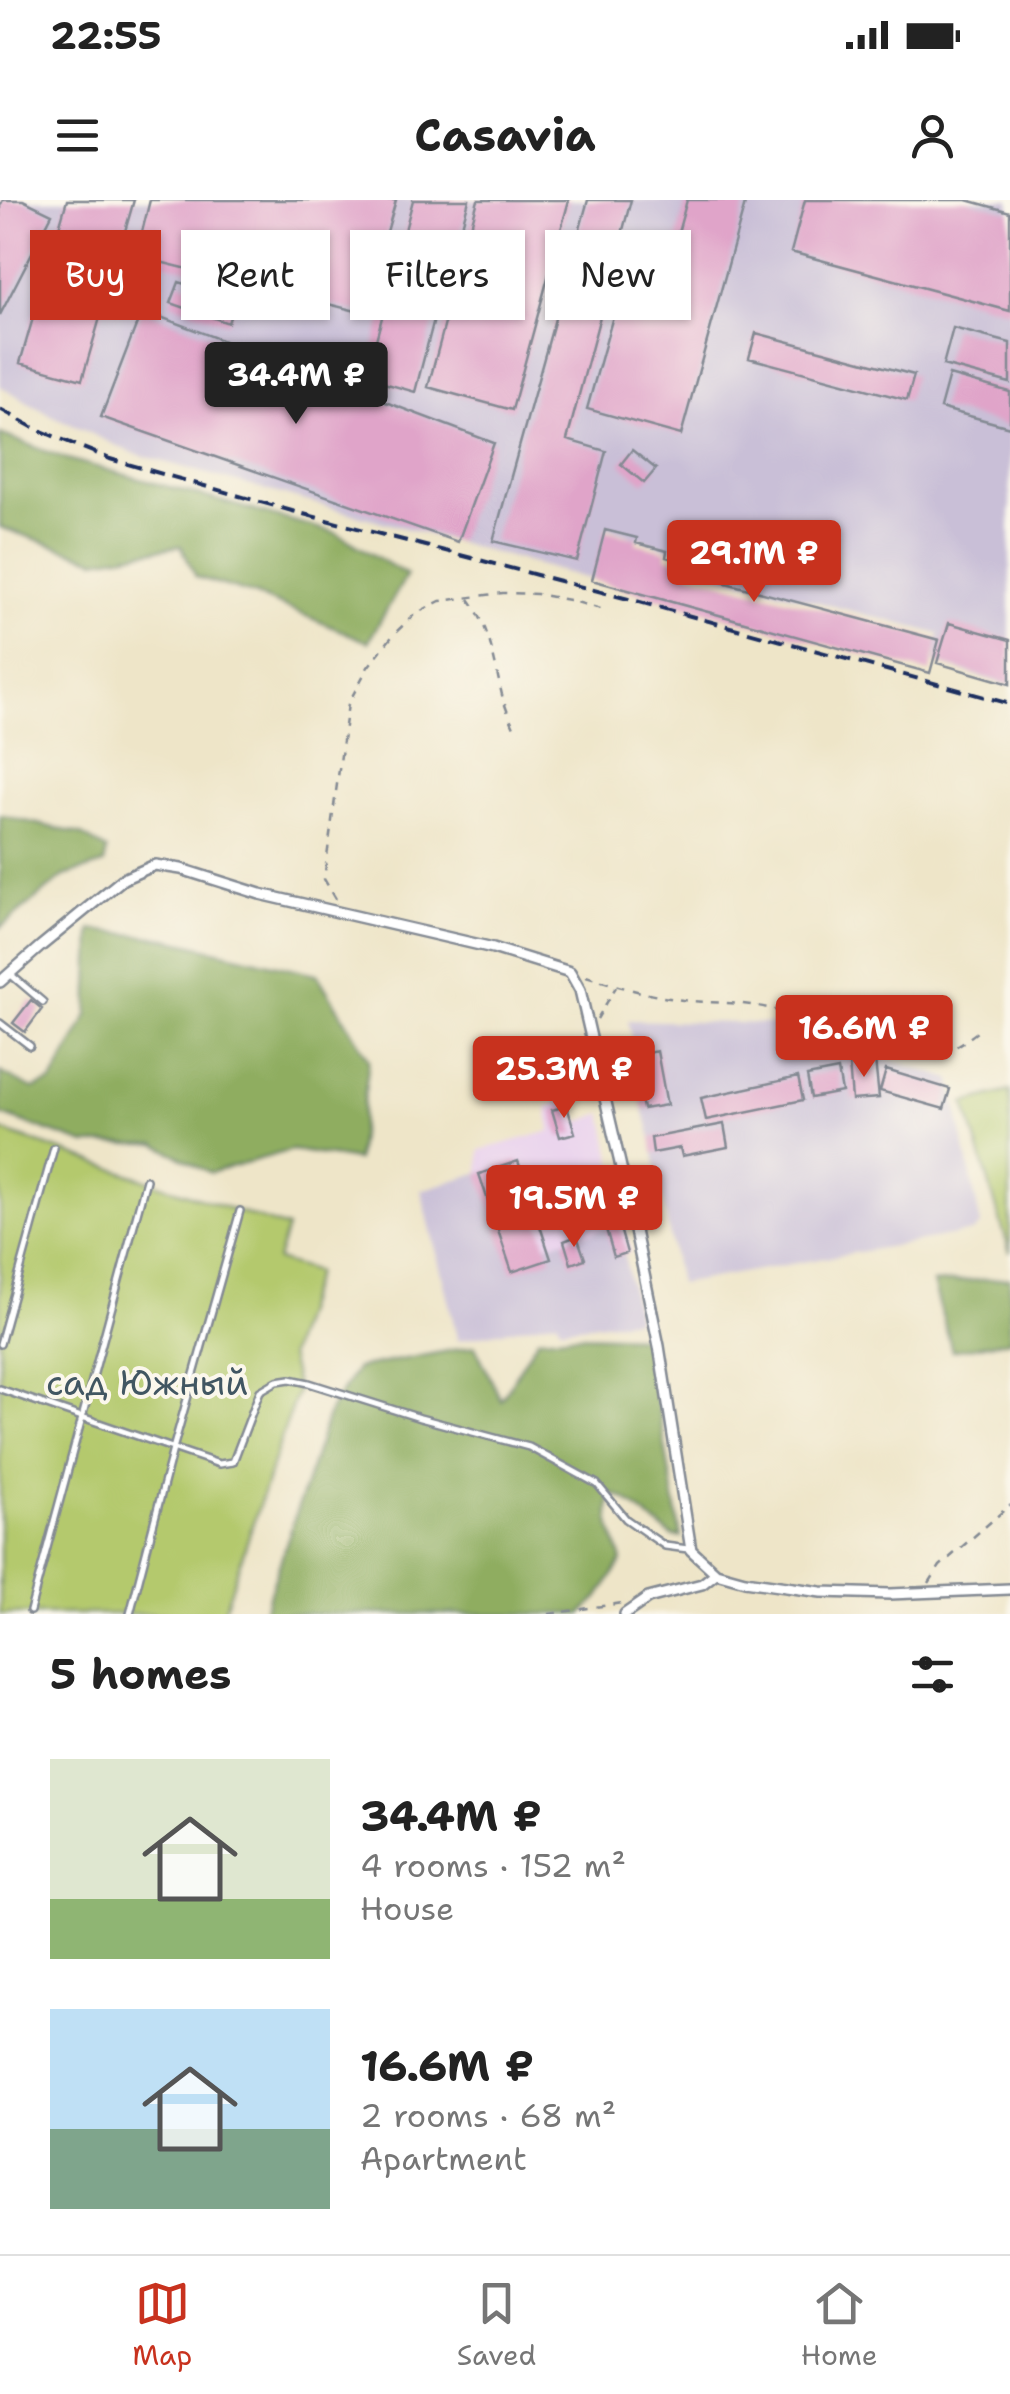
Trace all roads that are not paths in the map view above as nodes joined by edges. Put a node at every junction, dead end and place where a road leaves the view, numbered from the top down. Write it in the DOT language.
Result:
graph roads {
  1 [pos="10,974"];
  2 [pos="0,982"];
  3 [pos="43,1002"];
  4 [pos="0,1022"];
  5 [pos="30,1046"];
  6 [pos="54,1148"];
  7 [pos="146,1180"];
  8 [pos="240,1212"];
  9 [pos="0,1344"];
  10 [pos="0,1389"];
  11 [pos="82,1417"];
  12 [pos="173,1448"];
  13 [pos="692,1550"];
  14 [pos="716,1574"];
  15 [pos="1010,1589"];
  16 [pos="30,1611"];
  17 [pos="130,1614"];
  18 [pos="625,1614"];
  1 -- 2 [label="street"];
  1 -- 3 [label="lane"];
  1 -- 13 [label="street"];
  4 -- 5 [label="lane"];
  6 -- 9 [label="lane"];
  7 -- 11 [label="lane"];
  8 -- 12 [label="lane"];
  10 -- 11 [label="lane"];
  11 -- 12 [label="lane"];
  11 -- 16 [label="lane"];
  12 -- 13 [label="lane"];
  12 -- 17 [label="lane"];
  13 -- 14 [label="street"];
  14 -- 15 [label="street"];
  14 -- 18 [label="street"];
}
